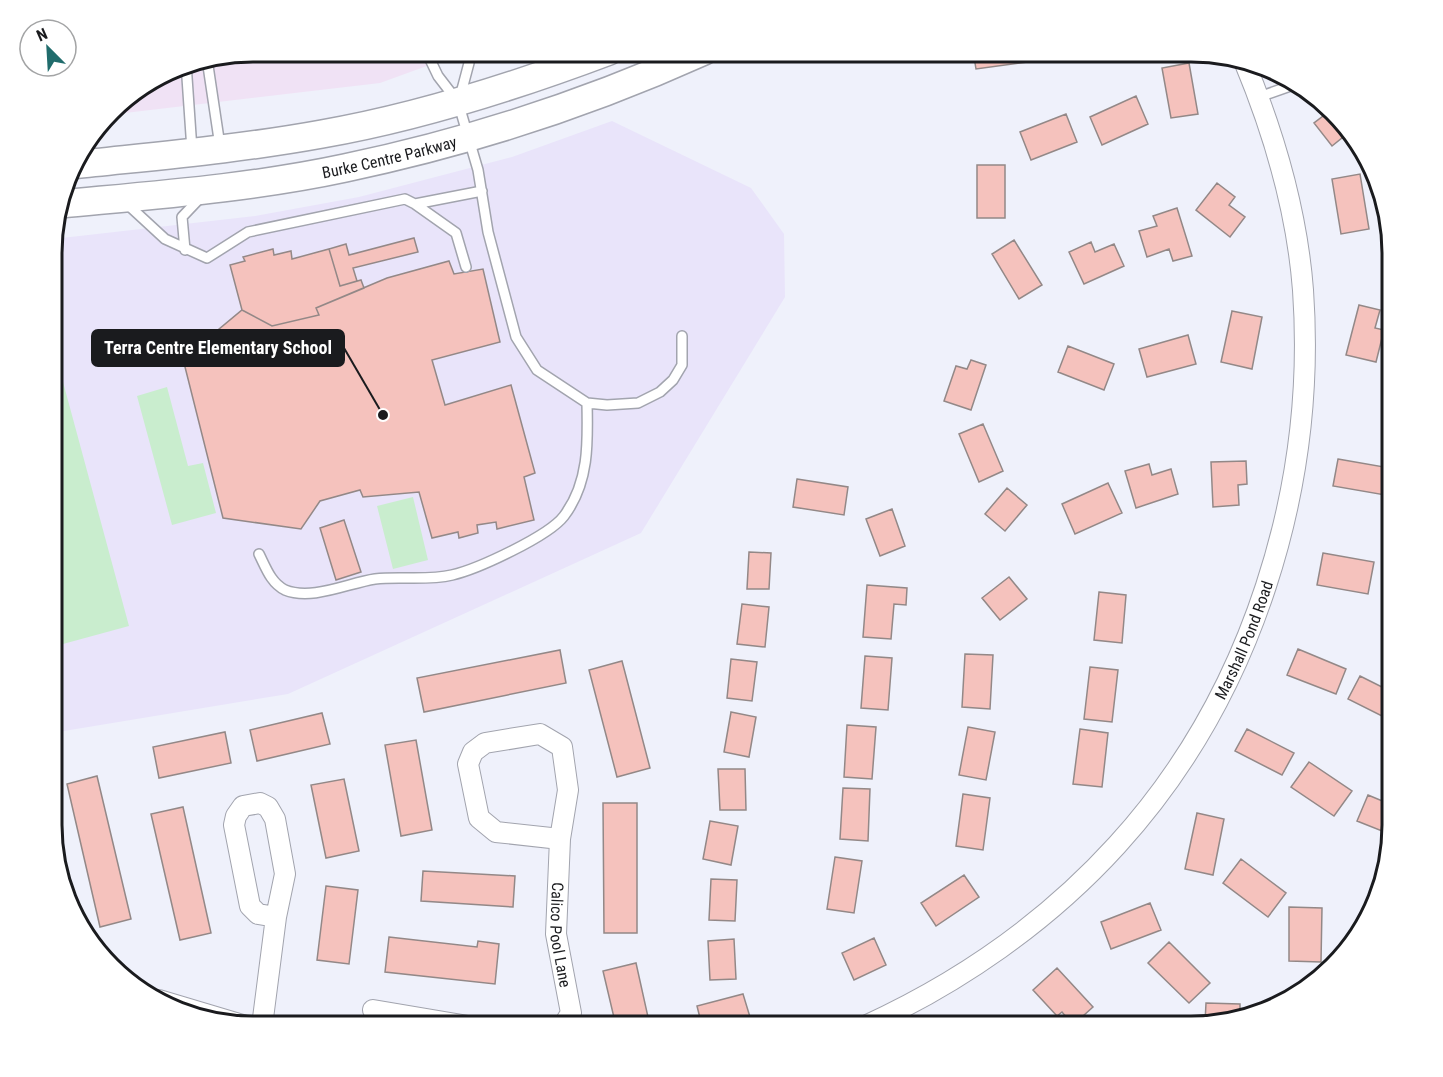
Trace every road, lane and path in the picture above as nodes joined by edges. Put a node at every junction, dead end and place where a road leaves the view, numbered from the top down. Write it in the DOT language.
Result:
graph roads {
  1 [pos="431,61"];
  2 [pos="469,61"];
  3 [pos="582,61"];
  4 [pos="681,61"];
  5 [pos="208,67"];
  6 [pos="1248,71"];
  7 [pos="187,73"];
  8 [pos="1287,88"];
  9 [pos="1260,98"];
  10 [pos="458,102"];
  11 [pos="468,138"];
  12 [pos="220,149"];
  13 [pos="192,153"];
  14 [pos="84,164"];
  15 [pos="209,188"];
  16 [pos="482,190"];
  17 [pos="121,198"];
  18 [pos="68,203"];
  19 [pos="415,204"];
  20 [pos="185,250"];
  21 [pos="466,267"];
  22 [pos="682,336"];
  23 [pos="587,403"];
  24 [pos="259,554"];
  25 [pos="560,839"];
  26 [pos="276,917"];
  27 [pos="373,1010"];
  28 [pos="263,1015"];
  29 [pos="404,1015"];
  30 [pos="570,1015"];
  31 [pos="885,1016"];
  1 -- 10 [label="lane"];
  2 -- 10 [label="lane"];
  3 -- 10 [label="main road"];
  4 -- 11 [label="main road, Burke Centre Parkway"];
  5 -- 12 [label="lane"];
  6 -- 9 [label="street, Marshall Pond Road"];
  7 -- 13 [label="lane"];
  8 -- 9 [label="lane"];
  9 -- 31 [label="street, Marshall Pond Road"];
  10 -- 11 [label="lane"];
  10 -- 12 [label="main road"];
  11 -- 15 [label="main road, Burke Centre Parkway"];
  11 -- 16 [label="lane"];
  12 -- 13 [label="main road"];
  13 -- 14 [label="main road"];
  15 -- 17 [label="main road, Burke Centre Parkway"];
  15 -- 20 [label="lane"];
  16 -- 19 [label="lane"];
  16 -- 23 [label="lane"];
  17 -- 18 [label="main road, Burke Centre Parkway"];
  17 -- 20 [label="lane"];
  19 -- 20 [label="lane"];
  19 -- 21 [label="lane"];
  22 -- 23 [label="lane"];
  23 -- 24 [label="lane"];
  25 -- 25 [label="street, Calico Pool Lane"];
  25 -- 30 [label="street, Calico Pool Lane"];
  26 -- 26 [label="street"];
  26 -- 28 [label="street"];
  27 -- 29 [label="street"];
}
